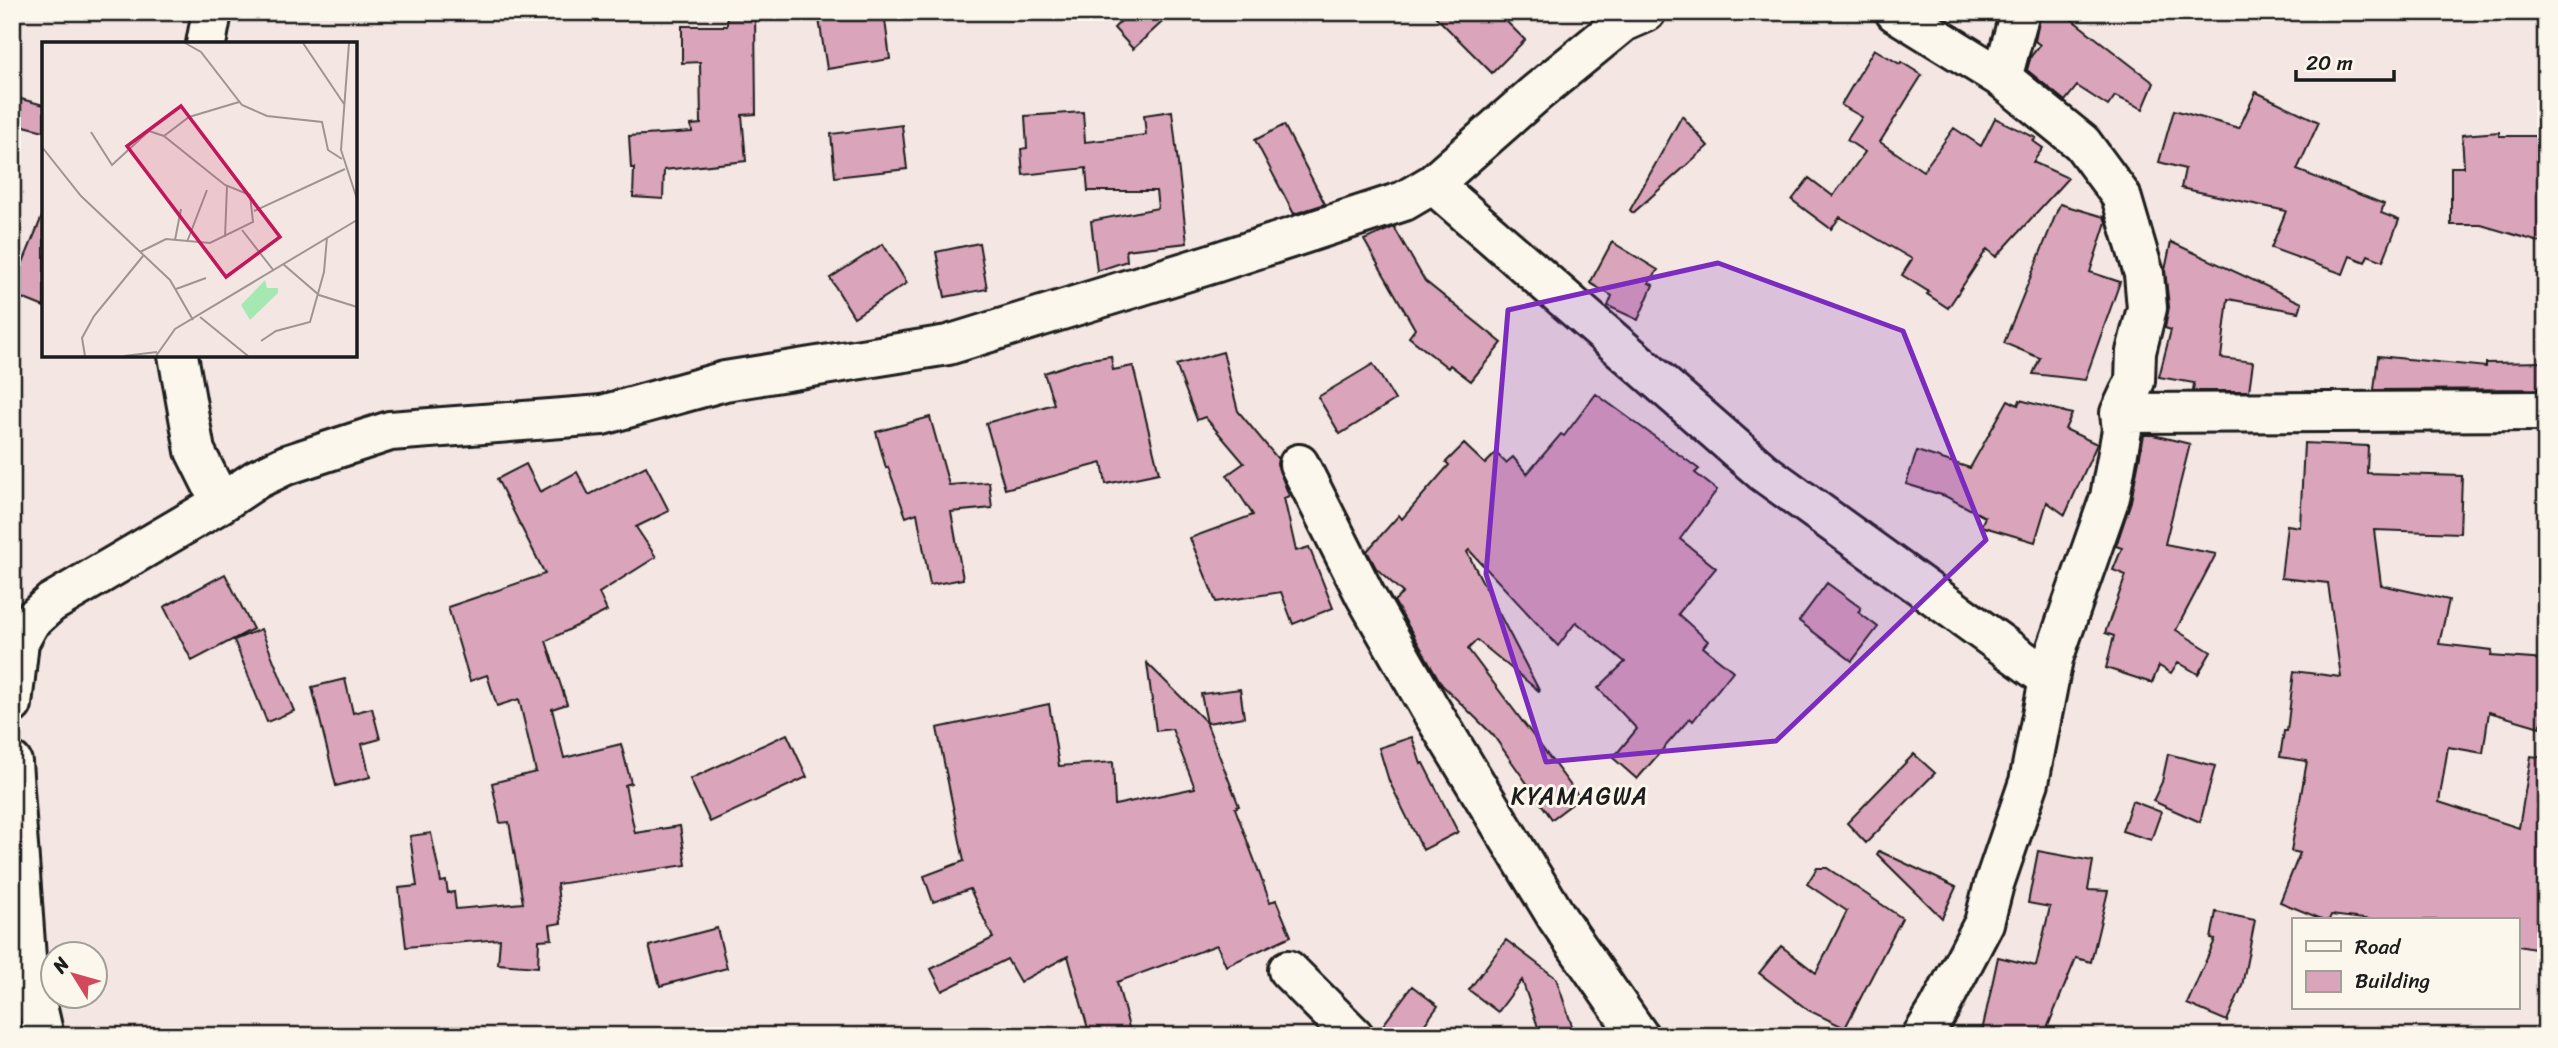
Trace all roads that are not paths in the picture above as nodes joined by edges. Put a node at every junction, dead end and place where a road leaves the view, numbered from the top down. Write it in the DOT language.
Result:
graph roads {
  1 [pos="212,12"];
  2 [pos="1646,12"];
  3 [pos="1895,12"];
  4 [pos="2020,12"];
  5 [pos="206,42"];
  6 [pos="2002,78"];
  7 [pos="1433,184"];
  8 [pos="178,357"];
  9 [pos="2546,411"];
  10 [pos="2120,413"];
  11 [pos="1299,464"];
  12 [pos="221,503"];
  13 [pos="2049,679"];
  14 [pos="12,704"];
  15 [pos="12,762"];
  16 [pos="1287,970"];
  17 [pos="44,1036"];
  18 [pos="1354,1036"];
  19 [pos="1639,1036"];
  20 [pos="1922,1036"];
  1 -- 5 [label="street"];
  2 -- 7 [label="street"];
  3 -- 6 [label="street"];
  4 -- 6 [label="street"];
  6 -- 10 [label="street"];
  7 -- 12 [label="street"];
  7 -- 13 [label="street"];
  8 -- 12 [label="street"];
  9 -- 10 [label="street"];
  10 -- 13 [label="street"];
  11 -- 19 [label="street"];
  12 -- 14 [label="street"];
  13 -- 20 [label="street"];
  15 -- 17 [label="street"];
  16 -- 18 [label="street"];
}
